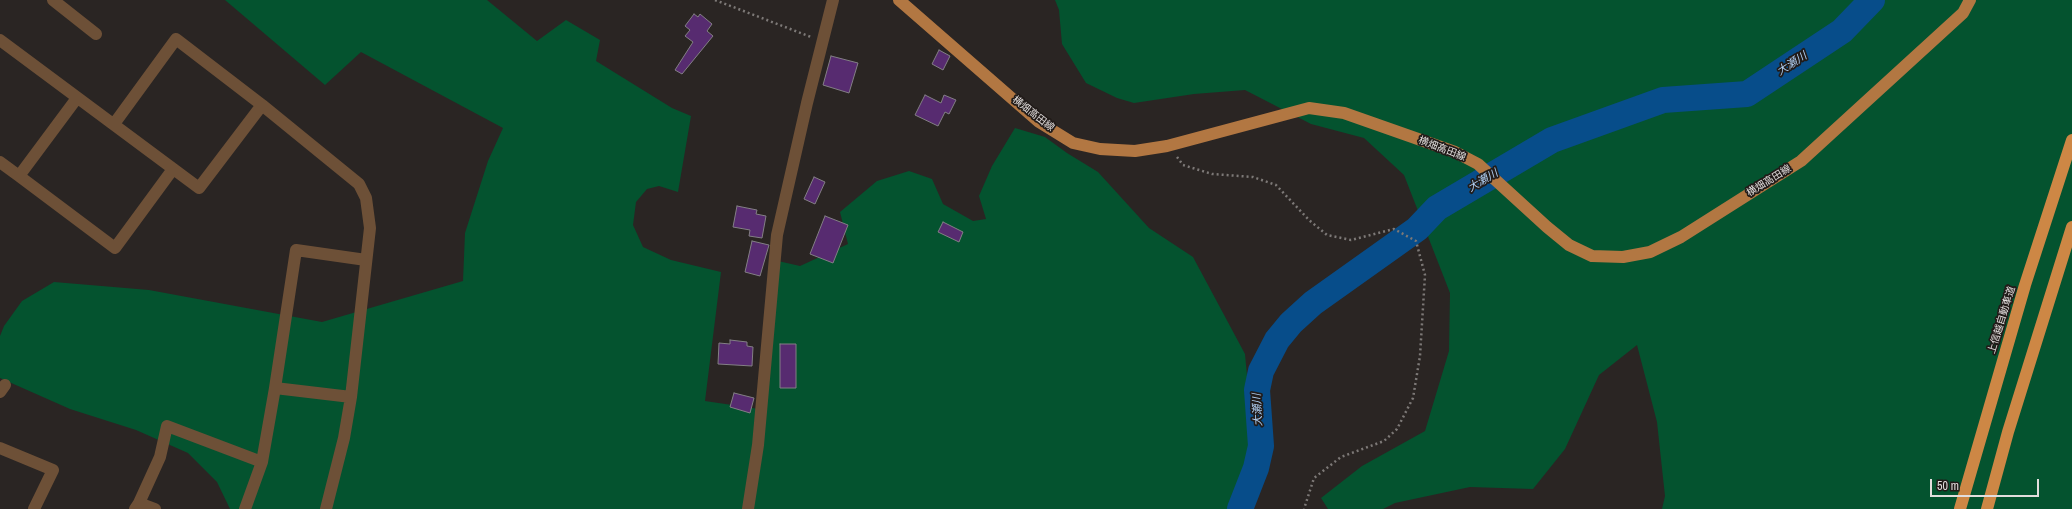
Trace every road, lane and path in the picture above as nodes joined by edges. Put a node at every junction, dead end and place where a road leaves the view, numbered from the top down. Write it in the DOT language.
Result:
graph roads {
  1 [pos="53,0"];
  2 [pos="715,0"];
  3 [pos="833,0"];
  4 [pos="899,0"];
  5 [pos="1970,0"];
  6 [pos="96,34"];
  7 [pos="0,40"];
  8 [pos="823,42"];
  9 [pos="77,98"];
  10 [pos="262,105"];
  11 [pos="114,124"];
  12 [pos="2072,140"];
  13 [pos="1167,146"];
  14 [pos="0,162"];
  15 [pos="173,169"];
  16 [pos="19,176"];
  17 [pos="2072,227"];
  18 [pos="366,260"];
  19 [pos="275,388"];
  20 [pos="351,397"];
  21 [pos="0,448"];
  22 [pos="262,462"];
  23 [pos="137,506"];
  24 [pos="34,509"];
  25 [pos="155,509"];
  26 [pos="245,509"];
  27 [pos="326,509"];
  28 [pos="748,509"];
  29 [pos="1304,509"];
  30 [pos="1960,509"];
  31 [pos="1987,509"];
  1 -- 6 [label="street"];
  2 -- 8 [label="path"];
  3 -- 8 [label="street"];
  4 -- 13 [label="main road, 横畑高田線"];
  5 -- 13 [label="main road, 横畑高田線"];
  7 -- 9 [label="street"];
  8 -- 28 [label="street"];
  9 -- 11 [label="street"];
  9 -- 16 [label="street"];
  10 -- 11 [label="street"];
  10 -- 15 [label="street"];
  10 -- 18 [label="street"];
  11 -- 15 [label="street"];
  12 -- 30 [label="highway, 上信越自動車道"];
  13 -- 29 [label="path"];
  14 -- 16 [label="street"];
  15 -- 16 [label="street"];
  17 -- 31 [label="highway"];
  18 -- 19 [label="street"];
  18 -- 20 [label="street"];
  19 -- 20 [label="street"];
  19 -- 22 [label="street"];
  20 -- 27 [label="street"];
  21 -- 24 [label="street"];
  22 -- 23 [label="street"];
  22 -- 26 [label="street"];
  23 -- 25 [label="street"];
}
